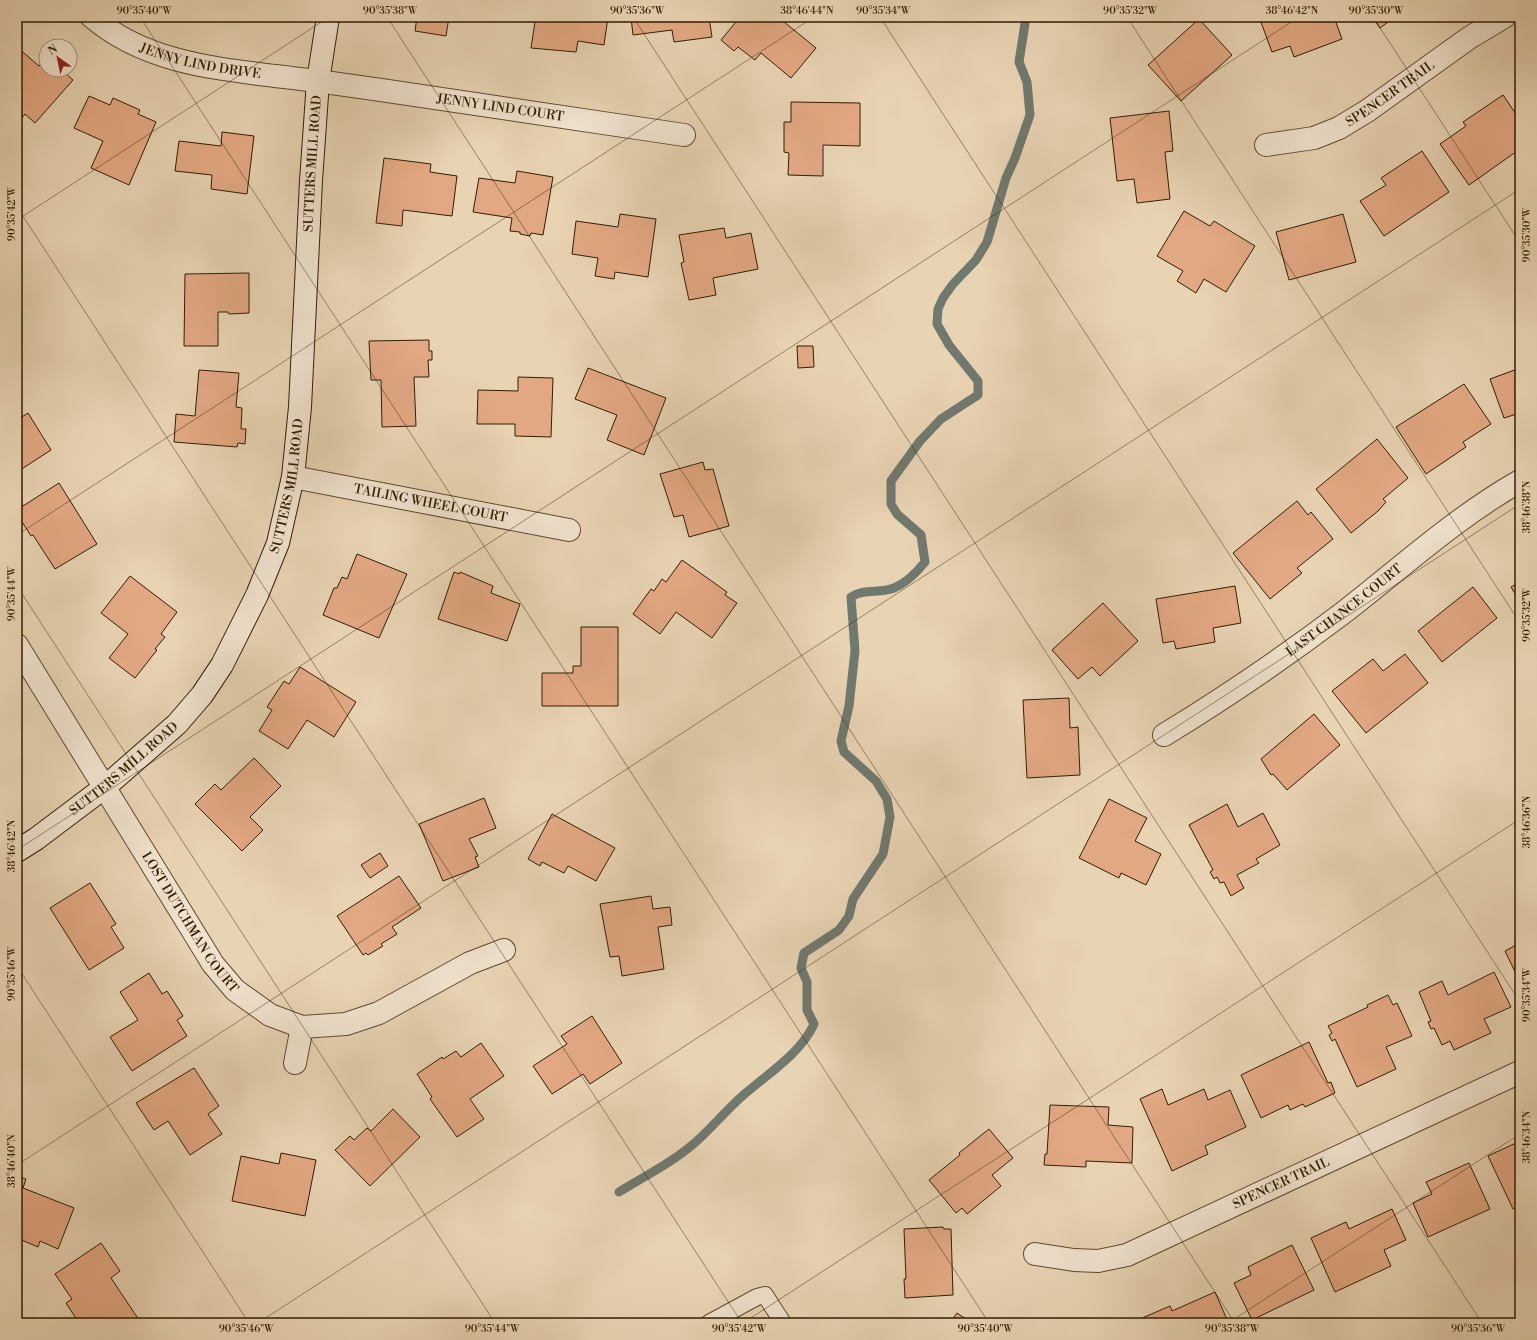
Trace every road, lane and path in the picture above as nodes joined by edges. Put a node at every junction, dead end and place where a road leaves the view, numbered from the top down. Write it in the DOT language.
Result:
graph roads {
  1 [pos="92,17"];
  2 [pos="328,17"];
  3 [pos="1504,17"];
  4 [pos="318,81"];
  5 [pos="684,134"];
  6 [pos="1266,145"];
  7 [pos="293,477"];
  8 [pos="1520,481"];
  9 [pos="569,530"];
  10 [pos="17,645"];
  11 [pos="1164,735"];
  12 [pos="105,787"];
  13 [pos="17,851"];
  14 [pos="504,950"];
  15 [pos="302,1027"];
  16 [pos="295,1062"];
  17 [pos="1520,1072"];
  18 [pos="1035,1254"];
  19 [pos="710,1323"];
  20 [pos="783,1323"];
  1 -- 4 [label="street, JENNY LIND DRIVE"];
  2 -- 4 [label="street, SUTTERS MILL ROAD"];
  3 -- 6 [label="street, SPENCER TRAIL"];
  4 -- 5 [label="street, JENNY LIND COURT"];
  4 -- 7 [label="street, SUTTERS MILL ROAD"];
  7 -- 9 [label="street, TAILING WHEEL COURT"];
  7 -- 12 [label="street, SUTTERS MILL ROAD"];
  8 -- 11 [label="street, LAST CHANCE COURT"];
  10 -- 12 [label="street, LOST DUTCHMAN COURT"];
  12 -- 13 [label="street, SUTTERS MILL ROAD"];
  12 -- 15 [label="street, LOST DUTCHMAN COURT"];
  14 -- 15 [label="street, LOST DUTCHMAN COURT"];
  15 -- 16 [label="street"];
  17 -- 18 [label="street, SPENCER TRAIL"];
  19 -- 20 [label="lane"];
}
